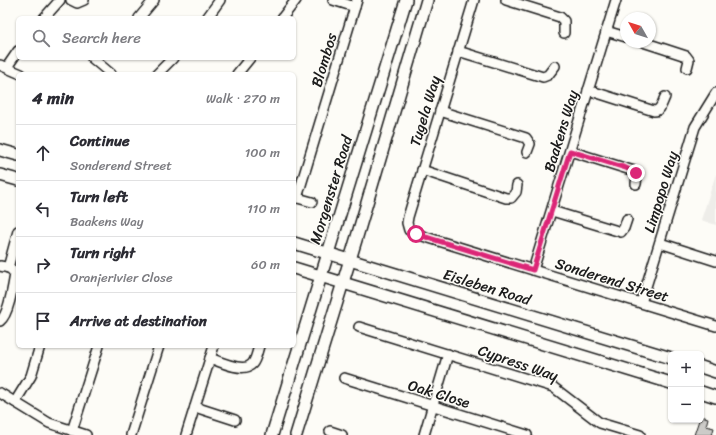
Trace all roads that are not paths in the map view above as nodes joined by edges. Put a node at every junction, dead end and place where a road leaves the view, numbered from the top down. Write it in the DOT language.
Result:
graph roads {
  1 [pos="60,0"];
  2 [pos="71,0"];
  3 [pos="84,0"];
  4 [pos="154,0"];
  5 [pos="296,0"];
  6 [pos="333,0"];
  7 [pos="406,0"];
  8 [pos="427,0"];
  9 [pos="474,0"];
  10 [pos="506,0"];
  11 [pos="616,0"];
  12 [pos="217,1"];
  13 [pos="356,4"];
  14 [pos="46,16"];
  15 [pos="141,16"];
  16 [pos="208,16"];
  17 [pos="284,16"];
  18 [pos="606,31"];
  19 [pos="564,33"];
  20 [pos="620,35"];
  21 [pos="656,46"];
  22 [pos="458,51"];
  23 [pos="16,53"];
  24 [pos="170,60"];
  25 [pos="248,60"];
  26 [pos="103,62"];
  27 [pos="4,66"];
  28 [pos="555,66"];
  29 [pos="687,68"];
  30 [pos="17,72"];
  31 [pos="110,72"];
  32 [pos="159,72"];
  33 [pos="239,72"];
  34 [pos="588,90"];
  35 [pos="716,93"];
  36 [pos="665,97"];
  37 [pos="440,111"];
  38 [pos="0,150"];
  39 [pos="570,151"];
  40 [pos="527,152"];
  41 [pos="16,155"];
  42 [pos="422,170"];
  43 [pos="0,174"];
  44 [pos="16,179"];
  45 [pos="636,184"];
  46 [pos="517,185"];
  47 [pos="296,197"];
  48 [pos="312,202"];
  49 [pos="552,211"];
  50 [pos="627,219"];
  51 [pos="409,230"];
  52 [pos="16,237"];
  53 [pos="660,243"];
  54 [pos="296,244"];
  55 [pos="327,254"];
  56 [pos="350,260"];
  57 [pos="716,261"];
  58 [pos="4,267"];
  59 [pos="296,269"];
  60 [pos="533,270"];
  61 [pos="320,277"];
  62 [pos="342,284"];
  63 [pos="16,287"];
  64 [pos="641,303"];
  65 [pos="0,321"];
  66 [pos="716,326"];
  67 [pos="359,327"];
  68 [pos="39,348"];
  69 [pos="98,348"];
  70 [pos="157,348"];
  71 [pos="213,348"];
  72 [pos="258,348"];
  73 [pos="448,354"];
  74 [pos="668,357"];
  75 [pos="210,358"];
  76 [pos="704,368"];
  77 [pos="716,372"];
  78 [pos="344,378"];
  79 [pos="668,382"];
  80 [pos="0,393"];
  81 [pos="704,393"];
  82 [pos="716,397"];
  83 [pos="15,402"];
  84 [pos="433,406"];
  85 [pos="195,407"];
  86 [pos="236,420"];
  87 [pos="72,431"];
  88 [pos="330,431"];
  89 [pos="86,435"];
  90 [pos="131,435"];
  91 [pos="186,435"];
  92 [pos="272,435"];
  93 [pos="296,435"];
  94 [pos="342,435"];
  95 [pos="424,435"];
  96 [pos="527,435"];
  97 [pos="640,435"];
  1 -- 14 [label="street"];
  2 -- 3 [label="street"];
  4 -- 15 [label="street"];
  5 -- 17 [label="street"];
  6 -- 13 [label="street"];
  7 -- 55 [label="main road, Morgenster Road"];
  8 -- 56 [label="main road"];
  9 -- 22 [label="street, Tugela Way"];
  10 -- 19 [label="street"];
  11 -- 18 [label="street, Baakens Way"];
  12 -- 16 [label="street"];
  13 -- 47 [label="street, Blombos"];
  18 -- 20 [label="street"];
  18 -- 34 [label="street, Baakens Way"];
  21 -- 29 [label="street"];
  22 -- 28 [label="street"];
  22 -- 37 [label="street, Tugela Way"];
  23 -- 27 [label="street"];
  24 -- 32 [label="street"];
  25 -- 33 [label="street"];
  26 -- 31 [label="street"];
  27 -- 30 [label="street"];
  34 -- 36 [label="street"];
  34 -- 39 [label="street, Baakens Way"];
  35 -- 53 [label="street, Limpopo Way"];
  37 -- 40 [label="street"];
  37 -- 42 [label="street, Tugela Way"];
  38 -- 41 [label="main road"];
  39 -- 45 [label="street"];
  39 -- 49 [label="street, Baakens Way"];
  42 -- 46 [label="street"];
  42 -- 51 [label="street, Tugela Way"];
  43 -- 44 [label="main road"];
  47 -- 48 [label="street, Blombos"];
  49 -- 50 [label="street"];
  49 -- 60 [label="street, Baakens Way"];
  51 -- 60 [label="street, Sonderend Street"];
  52 -- 58 [label="street"];
  53 -- 57 [label="street"];
  53 -- 64 [label="street, Limpopo Way"];
  54 -- 55 [label="main road, Eisleben Road"];
  55 -- 56 [label="main road, Eisleben Road"];
  55 -- 61 [label="main road, Morgenster Road"];
  56 -- 62 [label="main road"];
  56 -- 74 [label="main road, Eisleben Road"];
  58 -- 63 [label="street"];
  59 -- 61 [label="main road"];
  60 -- 64 [label="street, Sonderend Street"];
  61 -- 62 [label="main road"];
  61 -- 92 [label="main road, Morgenster Road"];
  62 -- 79 [label="main road"];
  62 -- 93 [label="main road"];
  63 -- 65 [label="street"];
  64 -- 66 [label="street, Sonderend Street"];
  67 -- 73 [label="street, Cypress Way"];
  68 -- 83 [label="street"];
  69 -- 87 [label="street"];
  70 -- 90 [label="street"];
  71 -- 75 [label="street"];
  72 -- 75 [label="street"];
  73 -- 84 [label="street"];
  73 -- 97 [label="street, Cypress Way"];
  75 -- 85 [label="street"];
  76 -- 77 [label="main road"];
  78 -- 84 [label="street, Oak Close"];
  80 -- 83 [label="street"];
  81 -- 82 [label="main road"];
  83 -- 87 [label="street"];
  84 -- 95 [label="street"];
  84 -- 96 [label="street, Oak Close"];
  85 -- 86 [label="street"];
  85 -- 91 [label="street"];
  87 -- 89 [label="street"];
  88 -- 94 [label="street"];
}
